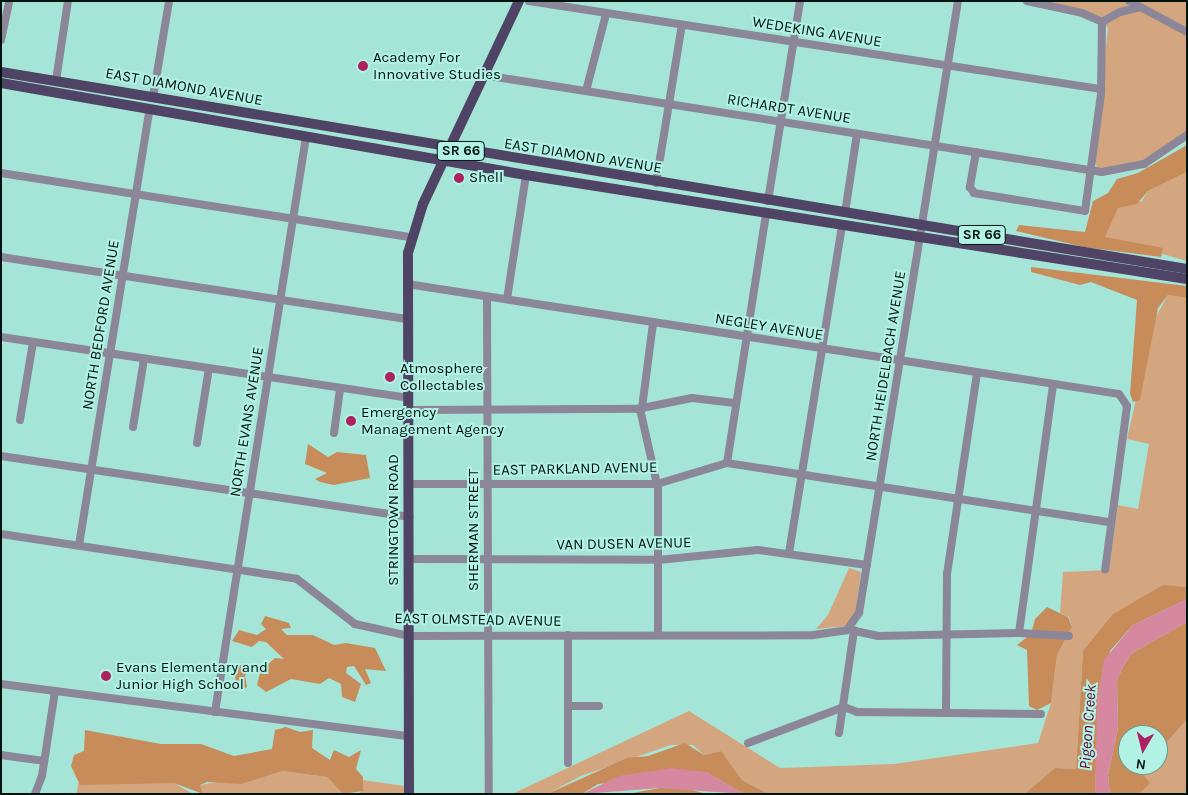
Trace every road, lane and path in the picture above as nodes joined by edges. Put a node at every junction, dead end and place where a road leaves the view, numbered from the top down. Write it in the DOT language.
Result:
graph roads {
  1 [pos="9,1"];
  2 [pos="68,1"];
  3 [pos="169,1"];
  4 [pos="800,1"];
  5 [pos="958,1"];
  6 [pos="1027,1"];
  7 [pos="1122,1"];
  8 [pos="1129,1"];
  9 [pos="520,2"];
  10 [pos="1138,8"];
  11 [pos="1120,12"];
  12 [pos="606,14"];
  13 [pos="1102,22"];
  14 [pos="682,25"];
  15 [pos="1186,32"];
  16 [pos="1,40"];
  17 [pos="793,43"];
  18 [pos="948,66"];
  19 [pos="484,71"];
  20 [pos="1,72"];
  21 [pos="56,81"];
  22 [pos="1,83"];
  23 [pos="1101,89"];
  24 [pos="586,91"];
  25 [pos="153,97"];
  26 [pos="668,104"];
  27 [pos="150,109"];
  28 [pos="781,122"];
  29 [pos="857,134"];
  30 [pos="1187,135"];
  31 [pos="306,137"];
  32 [pos="936,146"];
  33 [pos="448,149"];
  34 [pos="976,152"];
  35 [pos="443,161"];
  36 [pos="1092,171"];
  37 [pos="1,173"];
  38 [pos="526,175"];
  39 [pos="656,183"];
  40 [pos="136,194"];
  41 [pos="768,201"];
  42 [pos="766,213"];
  43 [pos="845,213"];
  44 [pos="293,219"];
  45 [pos="842,225"];
  46 [pos="922,226"];
  47 [pos="411,237"];
  48 [pos="921,238"];
  49 [pos="1072,256"];
  50 [pos="1,257"];
  51 [pos="1187,269"];
  52 [pos="123,275"];
  53 [pos="1187,279"];
  54 [pos="407,284"];
  55 [pos="487,296"];
  56 [pos="507,299"];
  57 [pos="280,300"];
  58 [pos="408,319"];
  59 [pos="652,323"];
  60 [pos="1,337"];
  61 [pos="746,338"];
  62 [pos="33,342"];
  63 [pos="822,349"];
  64 [pos="111,354"];
  65 [pos="144,359"];
  66 [pos="900,361"];
  67 [pos="209,368"];
  68 [pos="977,373"];
  69 [pos="268,378"];
  70 [pos="1053,384"];
  71 [pos="340,389"];
  72 [pos="408,398"];
  73 [pos="735,403"];
  74 [pos="641,408"];
  75 [pos="487,409"];
  76 [pos="408,410"];
  77 [pos="20,420"];
  78 [pos="133,427"];
  79 [pos="334,433"];
  80 [pos="197,443"];
  81 [pos="1,456"];
  82 [pos="727,463"];
  83 [pos="91,469"];
  84 [pos="803,475"];
  85 [pos="409,484"];
  86 [pos="487,484"];
  87 [pos="657,484"];
  88 [pos="880,486"];
  89 [pos="250,493"];
  90 [pos="957,498"];
  91 [pos="1034,511"];
  92 [pos="409,517"];
  93 [pos="1108,522"];
  94 [pos="1,534"];
  95 [pos="79,545"];
  96 [pos="789,553"];
  97 [pos="409,559"];
  98 [pos="489,559"];
  99 [pos="658,560"];
  100 [pos="867,565"];
  101 [pos="238,569"];
  102 [pos="1105,570"];
  103 [pos="854,628"];
  104 [pos="1019,633"];
  105 [pos="568,635"];
  106 [pos="658,635"];
  107 [pos="409,636"];
  108 [pos="488,636"];
  109 [pos="945,636"];
  110 [pos="1069,636"];
  111 [pos="1,684"];
  112 [pos="55,691"];
  113 [pos="568,706"];
  114 [pos="599,706"];
  115 [pos="844,706"];
  116 [pos="215,712"];
  117 [pos="946,712"];
  118 [pos="1041,714"];
  119 [pos="839,733"];
  120 [pos="409,736"];
  121 [pos="748,743"];
  122 [pos="1,755"];
  123 [pos="44,761"];
  124 [pos="568,763"];
  125 [pos="35,794"];
  126 [pos="409,794"];
  127 [pos="489,794"];
  1 -- 16 [label="street"];
  2 -- 21 [label="street"];
  3 -- 25 [label="street"];
  4 -- 17 [label="street"];
  5 -- 18 [label="street, NORTH HEIDELBACH AVENUE"];
  6 -- 13 [label="street"];
  7 -- 11 [label="street"];
  8 -- 10 [label="street"];
  9 -- 12 [label="street, WEDEKING AVENUE"];
  9 -- 19 [label="main road, STRINGTOWN ROAD"];
  10 -- 11 [label="street"];
  10 -- 15 [label="street"];
  11 -- 13 [label="street"];
  12 -- 14 [label="street, WEDEKING AVENUE"];
  12 -- 24 [label="street"];
  13 -- 23 [label="street"];
  14 -- 17 [label="street, WEDEKING AVENUE"];
  14 -- 26 [label="street"];
  17 -- 18 [label="street, WEDEKING AVENUE"];
  17 -- 28 [label="street"];
  18 -- 23 [label="street, WEDEKING AVENUE"];
  18 -- 32 [label="street, NORTH HEIDELBACH AVENUE"];
  19 -- 24 [label="street, RICHARDT AVENUE"];
  19 -- 33 [label="main road, STRINGTOWN ROAD"];
  20 -- 21 [label="main road, EAST DIAMOND AVENUE / SR 66"];
  21 -- 25 [label="main road, EAST DIAMOND AVENUE / SR 66"];
  22 -- 27 [label="main road, EAST DIAMOND AVENUE / SR 66"];
  23 -- 36 [label="street"];
  24 -- 26 [label="street, RICHARDT AVENUE"];
  25 -- 33 [label="main road, EAST DIAMOND AVENUE / SR 66"];
  26 -- 28 [label="street, RICHARDT AVENUE"];
  26 -- 39 [label="street"];
  27 -- 31 [label="main road, EAST DIAMOND AVENUE / SR 66"];
  27 -- 40 [label="street, NORTH BEDFORD AVENUE"];
  28 -- 29 [label="street, RICHARDT AVENUE"];
  28 -- 41 [label="street"];
  29 -- 32 [label="street, RICHARDT AVENUE"];
  29 -- 43 [label="street"];
  30 -- 36 [label="street, RICHARDT AVENUE"];
  31 -- 35 [label="main road, EAST DIAMOND AVENUE / SR 66"];
  31 -- 44 [label="street, NORTH EVANS AVENUE"];
  32 -- 34 [label="street, RICHARDT AVENUE"];
  32 -- 46 [label="street, NORTH HEIDELBACH AVENUE"];
  33 -- 35 [label="main road, STRINGTOWN ROAD"];
  33 -- 39 [label="main road, EAST DIAMOND AVENUE / SR 66"];
  34 -- 36 [label="street, RICHARDT AVENUE"];
  34 -- 36 [label="street"];
  35 -- 38 [label="main road, EAST DIAMOND AVENUE / SR 66"];
  35 -- 47 [label="main road, STRINGTOWN ROAD"];
  37 -- 40 [label="street"];
  38 -- 42 [label="main road, EAST DIAMOND AVENUE / SR 66"];
  38 -- 56 [label="street"];
  39 -- 41 [label="main road, EAST DIAMOND AVENUE / SR 66"];
  40 -- 44 [label="street"];
  40 -- 52 [label="street, NORTH BEDFORD AVENUE"];
  41 -- 43 [label="main road, EAST DIAMOND AVENUE / SR 66"];
  42 -- 45 [label="main road, EAST DIAMOND AVENUE / SR 66"];
  42 -- 61 [label="street"];
  43 -- 46 [label="main road, EAST DIAMOND AVENUE / SR 66"];
  44 -- 47 [label="street"];
  44 -- 57 [label="street, NORTH EVANS AVENUE"];
  45 -- 48 [label="main road, EAST DIAMOND AVENUE / SR 66"];
  45 -- 63 [label="street"];
  46 -- 48 [label="street, NORTH HEIDELBACH AVENUE"];
  46 -- 49 [label="main road, EAST DIAMOND AVENUE / SR 66"];
  47 -- 54 [label="main road, STRINGTOWN ROAD"];
  48 -- 49 [label="main road, EAST DIAMOND AVENUE / SR 66"];
  48 -- 66 [label="street, NORTH HEIDELBACH AVENUE"];
  49 -- 51 [label="main road, SR 66"];
  49 -- 53 [label="main road, SR 66"];
  50 -- 52 [label="street"];
  52 -- 57 [label="street"];
  52 -- 64 [label="street, NORTH BEDFORD AVENUE"];
  54 -- 55 [label="street, NEGLEY AVENUE"];
  54 -- 58 [label="main road, STRINGTOWN ROAD"];
  55 -- 56 [label="street, NEGLEY AVENUE"];
  55 -- 75 [label="street, SHERMAN STREET"];
  56 -- 59 [label="street, NEGLEY AVENUE"];
  57 -- 58 [label="street"];
  57 -- 69 [label="street, NORTH EVANS AVENUE"];
  58 -- 72 [label="main road, STRINGTOWN ROAD"];
  59 -- 61 [label="street, NEGLEY AVENUE"];
  59 -- 74 [label="street"];
  60 -- 62 [label="street"];
  61 -- 63 [label="street, NEGLEY AVENUE"];
  61 -- 73 [label="street"];
  62 -- 64 [label="street"];
  62 -- 77 [label="street"];
  63 -- 66 [label="street, NEGLEY AVENUE"];
  63 -- 84 [label="street"];
  64 -- 65 [label="street"];
  64 -- 83 [label="street, NORTH BEDFORD AVENUE"];
  65 -- 67 [label="street"];
  65 -- 78 [label="street"];
  66 -- 68 [label="street, NEGLEY AVENUE"];
  66 -- 88 [label="street, NORTH HEIDELBACH AVENUE"];
  67 -- 69 [label="street"];
  67 -- 80 [label="street"];
  68 -- 70 [label="street, NEGLEY AVENUE"];
  68 -- 90 [label="street"];
  69 -- 71 [label="street"];
  69 -- 89 [label="street, NORTH EVANS AVENUE"];
  70 -- 91 [label="street"];
  70 -- 93 [label="street, NEGLEY AVENUE"];
  71 -- 72 [label="street"];
  71 -- 79 [label="street"];
  72 -- 76 [label="main road, STRINGTOWN ROAD"];
  73 -- 74 [label="street"];
  73 -- 82 [label="street"];
  74 -- 75 [label="street"];
  74 -- 87 [label="street"];
  75 -- 76 [label="street"];
  75 -- 86 [label="street, SHERMAN STREET"];
  76 -- 85 [label="main road, STRINGTOWN ROAD"];
  81 -- 83 [label="street"];
  82 -- 84 [label="street, EAST PARKLAND AVENUE"];
  82 -- 87 [label="street, EAST PARKLAND AVENUE"];
  83 -- 89 [label="street"];
  83 -- 95 [label="street, NORTH BEDFORD AVENUE"];
  84 -- 88 [label="street, EAST PARKLAND AVENUE"];
  84 -- 96 [label="street"];
  85 -- 86 [label="street, EAST PARKLAND AVENUE"];
  85 -- 92 [label="main road, STRINGTOWN ROAD"];
  86 -- 87 [label="street, EAST PARKLAND AVENUE"];
  86 -- 98 [label="street, SHERMAN STREET"];
  87 -- 99 [label="street"];
  88 -- 90 [label="street, EAST PARKLAND AVENUE"];
  88 -- 100 [label="street, NORTH HEIDELBACH AVENUE"];
  89 -- 92 [label="street"];
  89 -- 101 [label="street, NORTH EVANS AVENUE"];
  90 -- 91 [label="street, EAST PARKLAND AVENUE"];
  90 -- 109 [label="street"];
  91 -- 93 [label="street, EAST PARKLAND AVENUE"];
  91 -- 104 [label="street"];
  92 -- 97 [label="main road, STRINGTOWN ROAD"];
  93 -- 102 [label="street"];
  94 -- 95 [label="street, EAST OLMSTEAD AVENUE"];
  95 -- 101 [label="street, EAST OLMSTEAD AVENUE"];
  96 -- 99 [label="street, VAN DUSEN AVENUE"];
  96 -- 100 [label="street, VAN DUSEN AVENUE"];
  97 -- 98 [label="street, VAN DUSEN AVENUE"];
  97 -- 107 [label="main road, STRINGTOWN ROAD"];
  98 -- 99 [label="street, VAN DUSEN AVENUE"];
  98 -- 108 [label="street, SHERMAN STREET"];
  99 -- 106 [label="street"];
  100 -- 103 [label="street, NORTH HEIDELBACH AVENUE"];
  101 -- 107 [label="street, EAST OLMSTEAD AVENUE"];
  101 -- 116 [label="street, NORTH EVANS AVENUE"];
  103 -- 106 [label="street, EAST OLMSTEAD AVENUE"];
  103 -- 109 [label="street, EAST OLMSTEAD AVENUE"];
  103 -- 115 [label="street, NORTH HEIDELBACH AVENUE"];
  104 -- 109 [label="street, EAST OLMSTEAD AVENUE"];
  104 -- 110 [label="street, EAST OLMSTEAD AVENUE"];
  105 -- 106 [label="street, EAST OLMSTEAD AVENUE"];
  105 -- 108 [label="street, EAST OLMSTEAD AVENUE"];
  105 -- 113 [label="street"];
  107 -- 108 [label="street, EAST OLMSTEAD AVENUE"];
  107 -- 120 [label="main road, STRINGTOWN ROAD"];
  108 -- 127 [label="street, SHERMAN STREET"];
  109 -- 117 [label="street"];
  111 -- 112 [label="street"];
  112 -- 116 [label="street"];
  112 -- 123 [label="street"];
  113 -- 114 [label="street"];
  113 -- 124 [label="street"];
  115 -- 117 [label="street"];
  115 -- 119 [label="street, NORTH HEIDELBACH AVENUE"];
  115 -- 121 [label="street"];
  116 -- 120 [label="street"];
  117 -- 118 [label="street"];
  120 -- 126 [label="main road, STRINGTOWN ROAD"];
  122 -- 123 [label="street"];
  123 -- 125 [label="street"];
}
